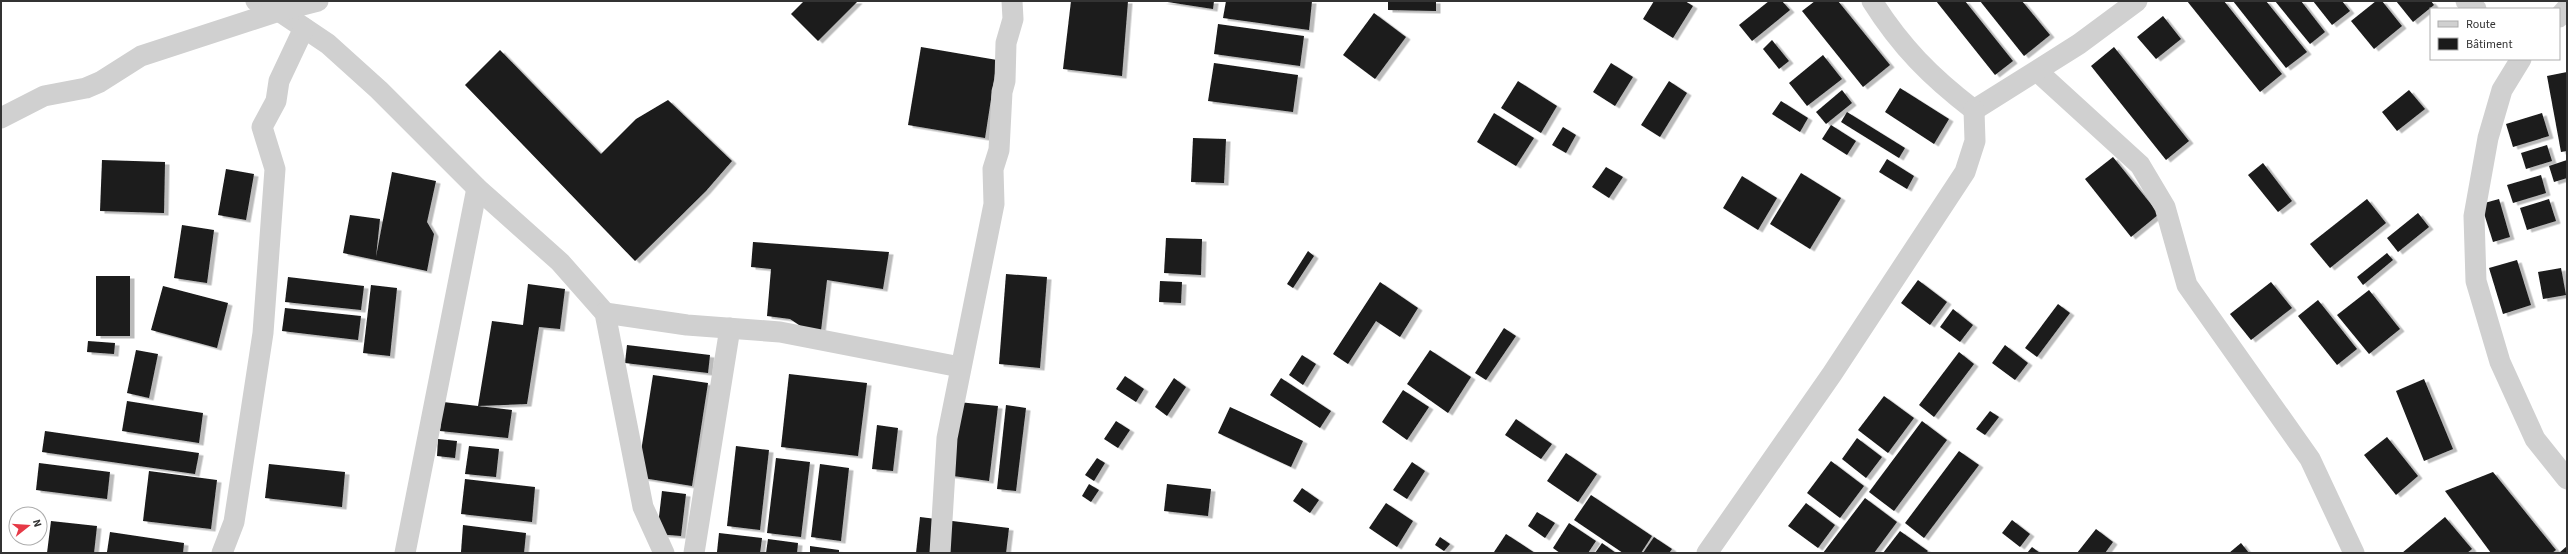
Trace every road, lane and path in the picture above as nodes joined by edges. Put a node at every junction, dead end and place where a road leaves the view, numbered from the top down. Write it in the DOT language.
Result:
graph roads {
  1 [pos="256,1"];
  2 [pos="318,1"];
  3 [pos="1012,1"];
  4 [pos="1872,1"];
  5 [pos="2137,1"];
  6 [pos="2466,1"];
  7 [pos="2475,8"];
  8 [pos="279,11"];
  9 [pos="304,28"];
  10 [pos="2520,60"];
  11 [pos="2037,71"];
  12 [pos="1974,110"];
  13 [pos="1,118"];
  14 [pos="477,188"];
  15 [pos="605,313"];
  16 [pos="730,328"];
  17 [pos="960,367"];
  18 [pos="2567,479"];
  19 [pos="222,553"];
  20 [pos="405,553"];
  21 [pos="664,553"];
  22 [pos="694,553"];
  23 [pos="940,553"];
  24 [pos="1707,553"];
  25 [pos="2354,553"];
  1 -- 8 [label="street"];
  2 -- 8 [label="street"];
  3 -- 17 [label="street"];
  4 -- 12 [label="street"];
  5 -- 11 [label="street"];
  6 -- 7 [label="street"];
  8 -- 9 [label="street"];
  8 -- 13 [label="street"];
  9 -- 14 [label="street"];
  9 -- 19 [label="street"];
  10 -- 18 [label="street"];
  11 -- 12 [label="street"];
  11 -- 25 [label="street"];
  12 -- 24 [label="street"];
  14 -- 15 [label="street"];
  14 -- 20 [label="street"];
  15 -- 16 [label="street"];
  15 -- 21 [label="street"];
  16 -- 17 [label="street"];
  16 -- 22 [label="street"];
  17 -- 23 [label="street"];
}
